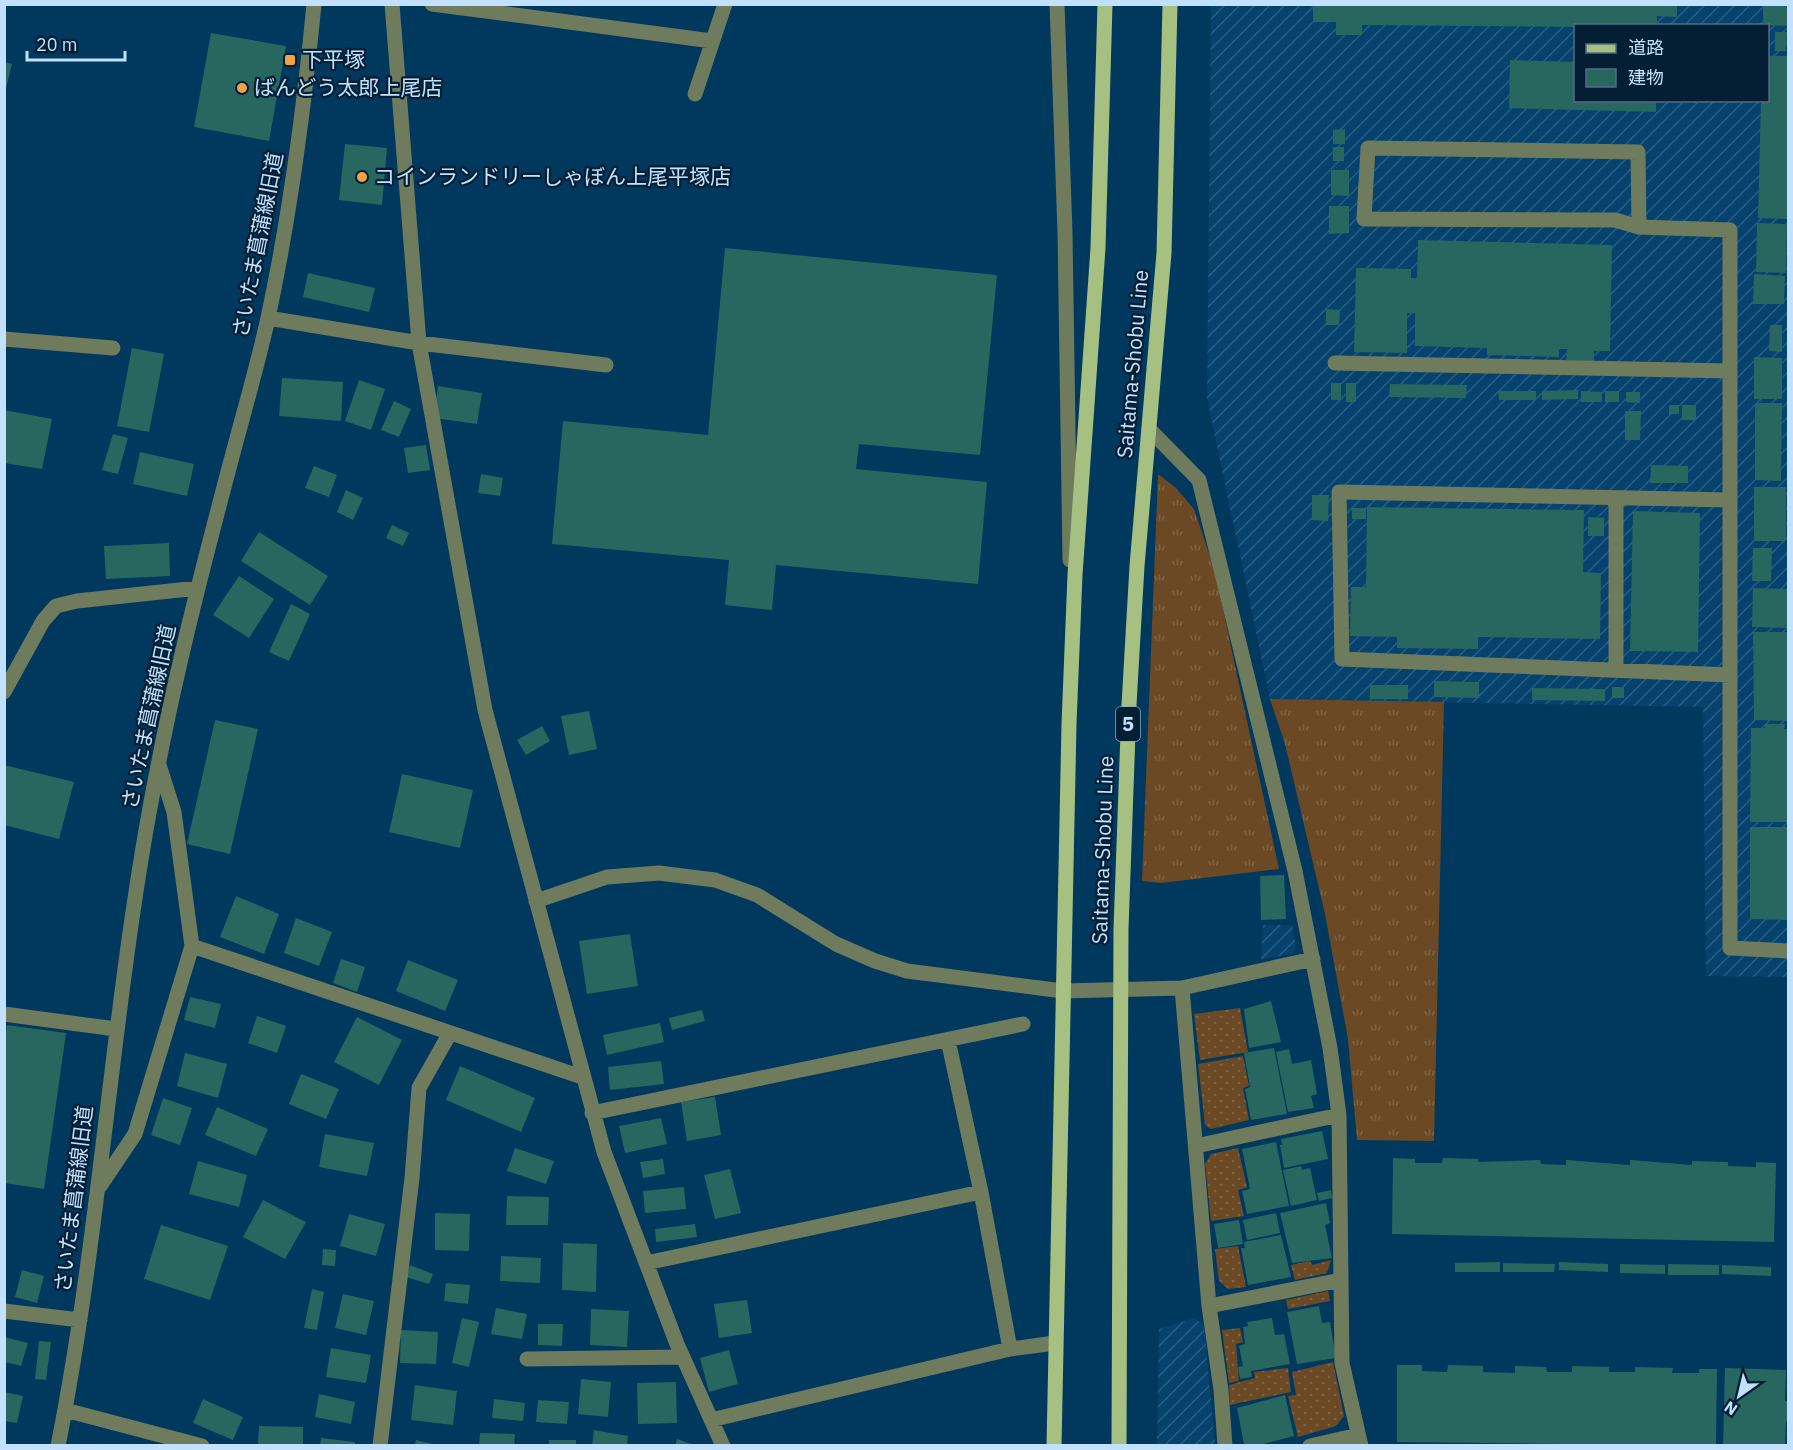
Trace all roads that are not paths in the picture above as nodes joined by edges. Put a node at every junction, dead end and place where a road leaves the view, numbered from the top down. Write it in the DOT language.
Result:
graph roads {
  1 [pos="314,4"];
  2 [pos="392,4"];
  3 [pos="432,4"];
  4 [pos="725,4"];
  5 [pos="1057,4"];
  6 [pos="1105,4"];
  7 [pos="1170,4"];
  8 [pos="712,41"];
  9 [pos="695,94"];
  10 [pos="1639,226"];
  11 [pos="268,318"];
  12 [pos="4,339"];
  13 [pos="419,343"];
  14 [pos="113,348"];
  15 [pos="1335,363"];
  16 [pos="606,365"];
  17 [pos="1730,371"];
  18 [pos="1149,429"];
  19 [pos="1616,498"];
  20 [pos="1730,500"];
  21 [pos="198,588"];
  22 [pos="1072,659"];
  23 [pos="1616,670"];
  24 [pos="1730,675"];
  25 [pos="7,682"];
  26 [pos="158,762"];
  27 [pos="536,901"];
  28 [pos="192,946"];
  29 [pos="1788,951"];
  30 [pos="1313,959"];
  31 [pos="1182,988"];
  32 [pos="1063,991"];
  33 [pos="1120,991"];
  34 [pos="4,1014"];
  35 [pos="1023,1024"];
  36 [pos="116,1029"];
  37 [pos="450,1033"];
  38 [pos="948,1040"];
  39 [pos="582,1077"];
  40 [pos="592,1113"];
  41 [pos="1339,1115"];
  42 [pos="1196,1146"];
  43 [pos="98,1188"];
  44 [pos="981,1192"];
  45 [pos="646,1263"];
  46 [pos="1341,1280"];
  47 [pos="1209,1306"];
  48 [pos="4,1311"];
  49 [pos="80,1320"];
  50 [pos="1056,1343"];
  51 [pos="1010,1349"];
  52 [pos="683,1357"];
  53 [pos="527,1359"];
  54 [pos="65,1410"];
  55 [pos="711,1420"];
  56 [pos="1360,1440"];
  57 [pos="58,1446"];
  58 [pos="202,1446"];
  59 [pos="380,1446"];
  60 [pos="723,1446"];
  61 [pos="1054,1446"];
  62 [pos="1119,1446"];
  63 [pos="1225,1446"];
  64 [pos="1310,1446"];
  1 -- 11 [label="street, さいたま菖蒲線旧道"];
  2 -- 13 [label="street"];
  3 -- 8 [label="street"];
  4 -- 8 [label="street"];
  5 -- 22 [label="street"];
  6 -- 22 [label="main road, Saitama-Shobu Line"];
  7 -- 18 [label="main road, Saitama-Shobu Line / 5"];
  8 -- 9 [label="street"];
  10 -- 10 [label="street"];
  10 -- 17 [label="street"];
  11 -- 13 [label="street"];
  11 -- 21 [label="street, さいたま菖蒲線旧道"];
  12 -- 14 [label="street"];
  13 -- 16 [label="street"];
  13 -- 27 [label="street"];
  15 -- 17 [label="street"];
  17 -- 20 [label="street"];
  18 -- 30 [label="street"];
  18 -- 33 [label="main road, Saitama-Shobu Line / 5"];
  19 -- 20 [label="street"];
  19 -- 23 [label="street"];
  19 -- 23 [label="street"];
  20 -- 24 [label="street"];
  21 -- 25 [label="street"];
  21 -- 26 [label="street, さいたま菖蒲線旧道"];
  22 -- 32 [label="main road, Saitama-Shobu Line"];
  23 -- 24 [label="street"];
  24 -- 29 [label="street"];
  26 -- 28 [label="street"];
  26 -- 36 [label="street, さいたま菖蒲線旧道"];
  27 -- 32 [label="street"];
  27 -- 39 [label="street"];
  28 -- 37 [label="street"];
  28 -- 43 [label="street"];
  30 -- 31 [label="street"];
  30 -- 41 [label="street"];
  31 -- 33 [label="street"];
  31 -- 42 [label="street"];
  32 -- 33 [label="street"];
  32 -- 50 [label="main road, Saitama-Shobu Line"];
  33 -- 62 [label="main road, Saitama-Shobu Line / 5"];
  34 -- 36 [label="street"];
  35 -- 38 [label="street"];
  36 -- 43 [label="street, さいたま菖蒲線旧道"];
  37 -- 39 [label="street"];
  37 -- 59 [label="street"];
  38 -- 40 [label="street"];
  38 -- 44 [label="street"];
  39 -- 40 [label="street"];
  40 -- 45 [label="street"];
  41 -- 42 [label="street"];
  41 -- 46 [label="street"];
  42 -- 47 [label="street"];
  43 -- 49 [label="street, さいたま菖蒲線旧道"];
  44 -- 45 [label="street"];
  44 -- 51 [label="street"];
  45 -- 52 [label="street"];
  46 -- 47 [label="street"];
  46 -- 56 [label="street"];
  47 -- 63 [label="street"];
  48 -- 49 [label="street"];
  49 -- 54 [label="street, さいたま菖蒲線旧道"];
  50 -- 51 [label="street"];
  50 -- 61 [label="main road, Saitama-Shobu Line"];
  51 -- 55 [label="street"];
  52 -- 53 [label="street"];
  52 -- 55 [label="street"];
  54 -- 57 [label="street, さいたま菖蒲線旧道"];
  54 -- 58 [label="street"];
  55 -- 60 [label="street"];
  56 -- 64 [label="street"];
}
